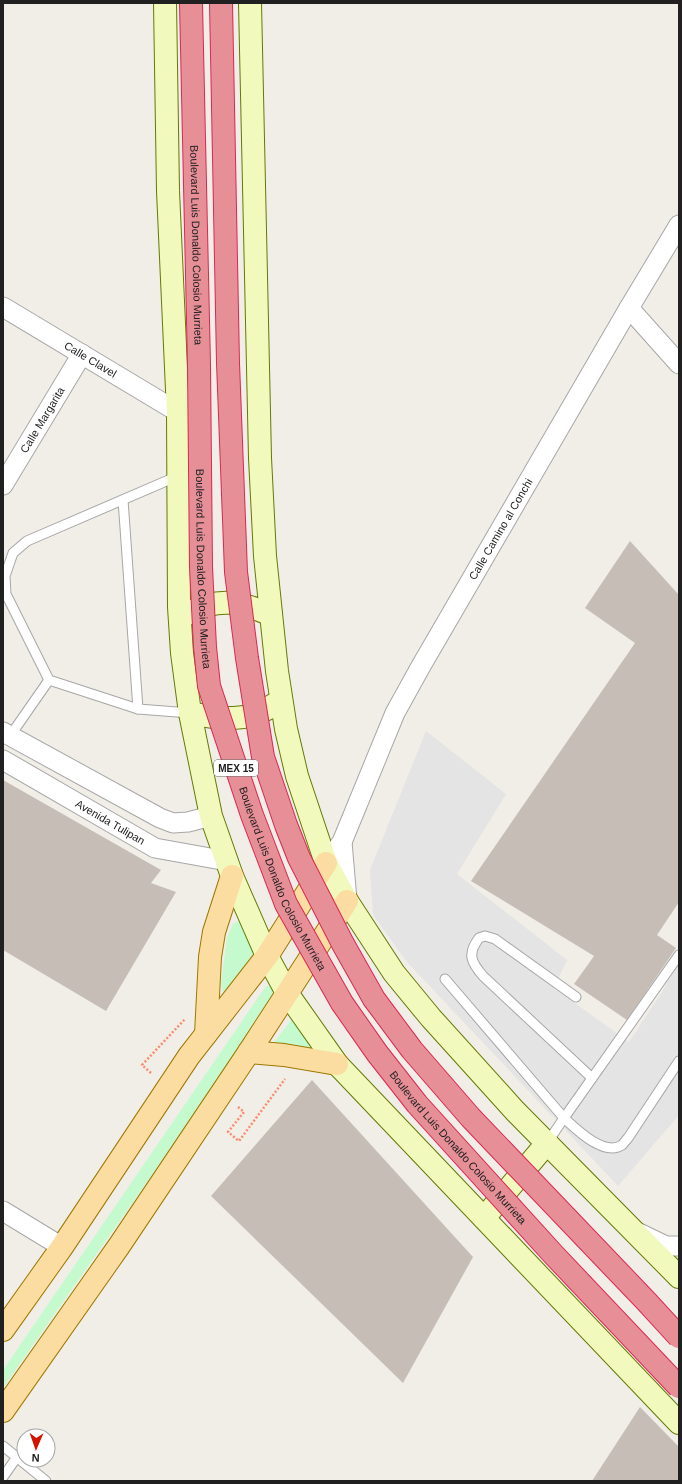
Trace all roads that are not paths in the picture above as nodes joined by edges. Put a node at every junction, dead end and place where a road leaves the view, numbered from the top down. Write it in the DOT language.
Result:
graph roads {
  1 [pos="165,3"];
  2 [pos="191,3"];
  3 [pos="221,3"];
  4 [pos="250,3"];
  5 [pos="679,225"];
  6 [pos="3,306"];
  7 [pos="629,308"];
  8 [pos="82,354"];
  9 [pos="679,364"];
  10 [pos="178,412"];
  11 [pos="178,476"];
  12 [pos="3,485"];
  13 [pos="123,500"];
  14 [pos="271,615"];
  15 [pos="180,618"];
  16 [pos="49,680"];
  17 [pos="281,699"];
  18 [pos="138,709"];
  19 [pos="190,713"];
  20 [pos="11,736"];
  21 [pos="5,761"];
  22 [pos="211,816"];
  23 [pos="342,842"];
  24 [pos="326,863"];
  25 [pos="230,869"];
  26 [pos="347,901"];
  27 [pos="679,955"];
  28 [pos="267,956"];
  29 [pos="445,979"];
  30 [pos="287,993"];
  31 [pos="576,998"];
  32 [pos="206,1034"];
  33 [pos="249,1052"];
  34 [pos="679,1061"];
  35 [pos="337,1064"];
  36 [pos="592,1078"];
  37 [pos="564,1118"];
  38 [pos="547,1143"];
  39 [pos="3,1211"];
  40 [pos="484,1218"];
  41 [pos="635,1232"];
  42 [pos="679,1246"];
  43 [pos="62,1247"];
  44 [pos="679,1277"];
  45 [pos="3,1330"];
  46 [pos="679,1337"];
  47 [pos="679,1387"];
  48 [pos="3,1411"];
  49 [pos="679,1423"];
  50 [pos="3,1446"];
  51 [pos="16,1456"];
  52 [pos="16,1458"];
  53 [pos="30,1468"];
  54 [pos="3,1477"];
  55 [pos="46,1481"];
  1 -- 10 [label="street, MEX 15"];
  2 -- 47 [label="highway, Boulevard Luis Donaldo Colosio Murrieta / MEX 15, bridge"];
  3 -- 46 [label="highway, Boulevard Luis Donaldo Colosio Murrieta / MEX 15, bridge"];
  4 -- 14 [label="street"];
  5 -- 7 [label="street, Calle Camino al Conchi"];
  6 -- 8 [label="street, Calle Clavel"];
  7 -- 9 [label="street"];
  7 -- 23 [label="street, Calle Camino al Conchi"];
  8 -- 10 [label="street, Calle Clavel"];
  8 -- 12 [label="street, Calle Margarita"];
  10 -- 11 [label="street, MEX 15"];
  11 -- 13 [label="lane"];
  11 -- 15 [label="street, MEX 15"];
  13 -- 16 [label="lane"];
  13 -- 18 [label="lane"];
  14 -- 15 [label="street"];
  14 -- 17 [label="street"];
  15 -- 19 [label="street, MEX 15"];
  16 -- 18 [label="lane"];
  16 -- 20 [label="lane"];
  17 -- 19 [label="street"];
  17 -- 24 [label="street"];
  18 -- 19 [label="lane"];
  19 -- 22 [label="street, MEX 15"];
  20 -- 21 [label="street"];
  20 -- 22 [label="street"];
  21 -- 25 [label="street, Avenida Tulipan"];
  22 -- 25 [label="street, MEX 15"];
  23 -- 24 [label="street"];
  23 -- 26 [label="street"];
  24 -- 26 [label="street"];
  24 -- 28 [label="main road"];
  25 -- 28 [label="street, MEX 15"];
  25 -- 32 [label="main road"];
  26 -- 30 [label="main road"];
  26 -- 38 [label="street"];
  27 -- 36 [label="lane"];
  28 -- 30 [label="street, MEX 15"];
  28 -- 32 [label="main road"];
  29 -- 37 [label="lane"];
  30 -- 33 [label="main road"];
  30 -- 35 [label="street, MEX 15"];
  31 -- 36 [label="lane"];
  32 -- 43 [label="main road"];
  33 -- 35 [label="main road"];
  33 -- 48 [label="main road"];
  34 -- 37 [label="lane"];
  35 -- 40 [label="street, MEX 15"];
  36 -- 37 [label="lane"];
  37 -- 38 [label="lane"];
  38 -- 40 [label="street"];
  38 -- 41 [label="street"];
  39 -- 43 [label="street"];
  40 -- 49 [label="street, MEX 15"];
  41 -- 42 [label="street"];
  41 -- 44 [label="street"];
  43 -- 45 [label="main road"];
  50 -- 51 [label="lane"];
  52 -- 54 [label="lane"];
  53 -- 55 [label="lane"];
}
